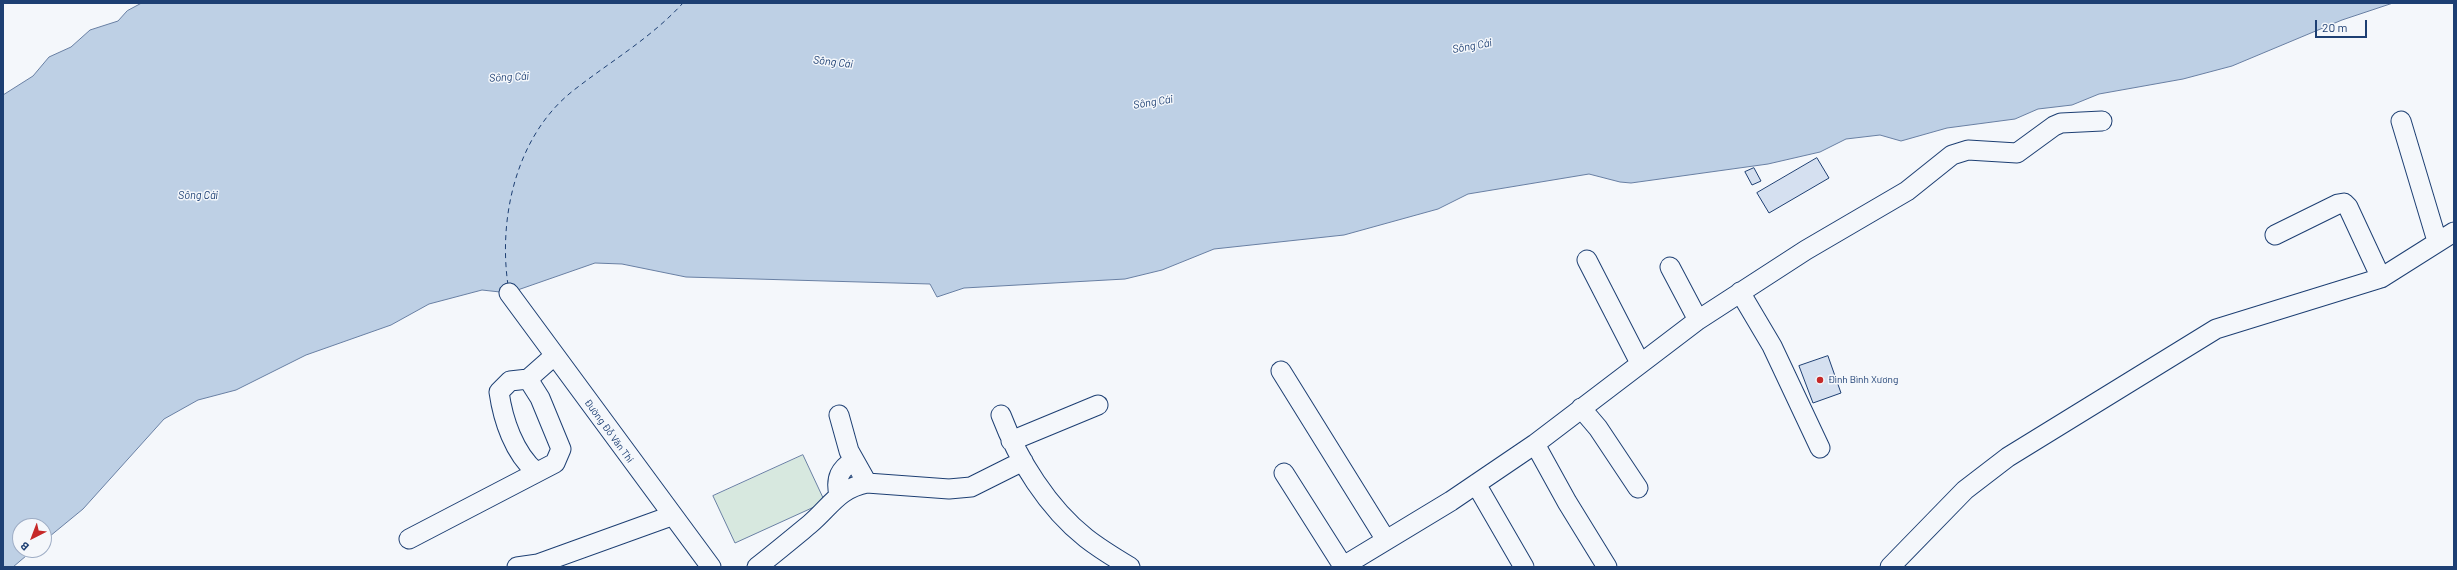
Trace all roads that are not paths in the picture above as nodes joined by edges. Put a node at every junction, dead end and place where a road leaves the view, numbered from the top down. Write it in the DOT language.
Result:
graph roads {
  1 [pos="2102,121"];
  2 [pos="2401,121"];
  3 [pos="2454,232"];
  4 [pos="2275,235"];
  5 [pos="2437,241"];
  6 [pos="1587,260"];
  7 [pos="1670,267"];
  8 [pos="2381,278"];
  9 [pos="1740,292"];
  10 [pos="509,293"];
  11 [pos="1698,320"];
  12 [pos="554,356"];
  13 [pos="1640,363"];
  14 [pos="1281,371"];
  15 [pos="528,379"];
  16 [pos="1098,405"];
  17 [pos="1581,408"];
  18 [pos="839,415"];
  19 [pos="1001,415"];
  20 [pos="1011,441"];
  21 [pos="1535,444"];
  22 [pos="1820,448"];
  23 [pos="854,460"];
  24 [pos="1023,461"];
  25 [pos="536,472"];
  26 [pos="1284,473"];
  27 [pos="868,483"];
  28 [pos="1476,484"];
  29 [pos="1638,488"];
  30 [pos="839,494"];
  31 [pos="671,516"];
  32 [pos="409,539"];
  33 [pos="1386,540"];
  34 [pos="1343,566"];
  35 [pos="517,567"];
  36 [pos="711,567"];
  37 [pos="757,567"];
  38 [pos="1130,567"];
  39 [pos="1524,567"];
  40 [pos="1607,567"];
  41 [pos="1890,567"];
  1 -- 9 [label="street"];
  2 -- 5 [label="street"];
  3 -- 5 [label="street"];
  4 -- 8 [label="street"];
  5 -- 8 [label="street"];
  6 -- 13 [label="street"];
  7 -- 11 [label="street"];
  8 -- 41 [label="street"];
  9 -- 11 [label="street"];
  9 -- 22 [label="street"];
  10 -- 12 [label="street, Đường Đỗ Văn Thi"];
  11 -- 13 [label="street"];
  12 -- 15 [label="street"];
  12 -- 31 [label="street, Đường Đỗ Văn Thi"];
  13 -- 17 [label="street"];
  14 -- 33 [label="street"];
  15 -- 25 [label="street"];
  15 -- 25 [label="street"];
  16 -- 20 [label="street"];
  17 -- 21 [label="street"];
  17 -- 29 [label="street"];
  18 -- 23 [label="street"];
  19 -- 20 [label="street"];
  20 -- 24 [label="street"];
  21 -- 28 [label="street"];
  21 -- 40 [label="street"];
  23 -- 27 [label="street"];
  23 -- 30 [label="street"];
  24 -- 27 [label="street"];
  24 -- 38 [label="street"];
  25 -- 32 [label="street"];
  26 -- 34 [label="street"];
  27 -- 30 [label="street"];
  28 -- 33 [label="street"];
  28 -- 39 [label="street"];
  30 -- 37 [label="street"];
  31 -- 35 [label="street"];
  31 -- 36 [label="street, Đường Đỗ Văn Thi"];
  33 -- 34 [label="street"];
}
